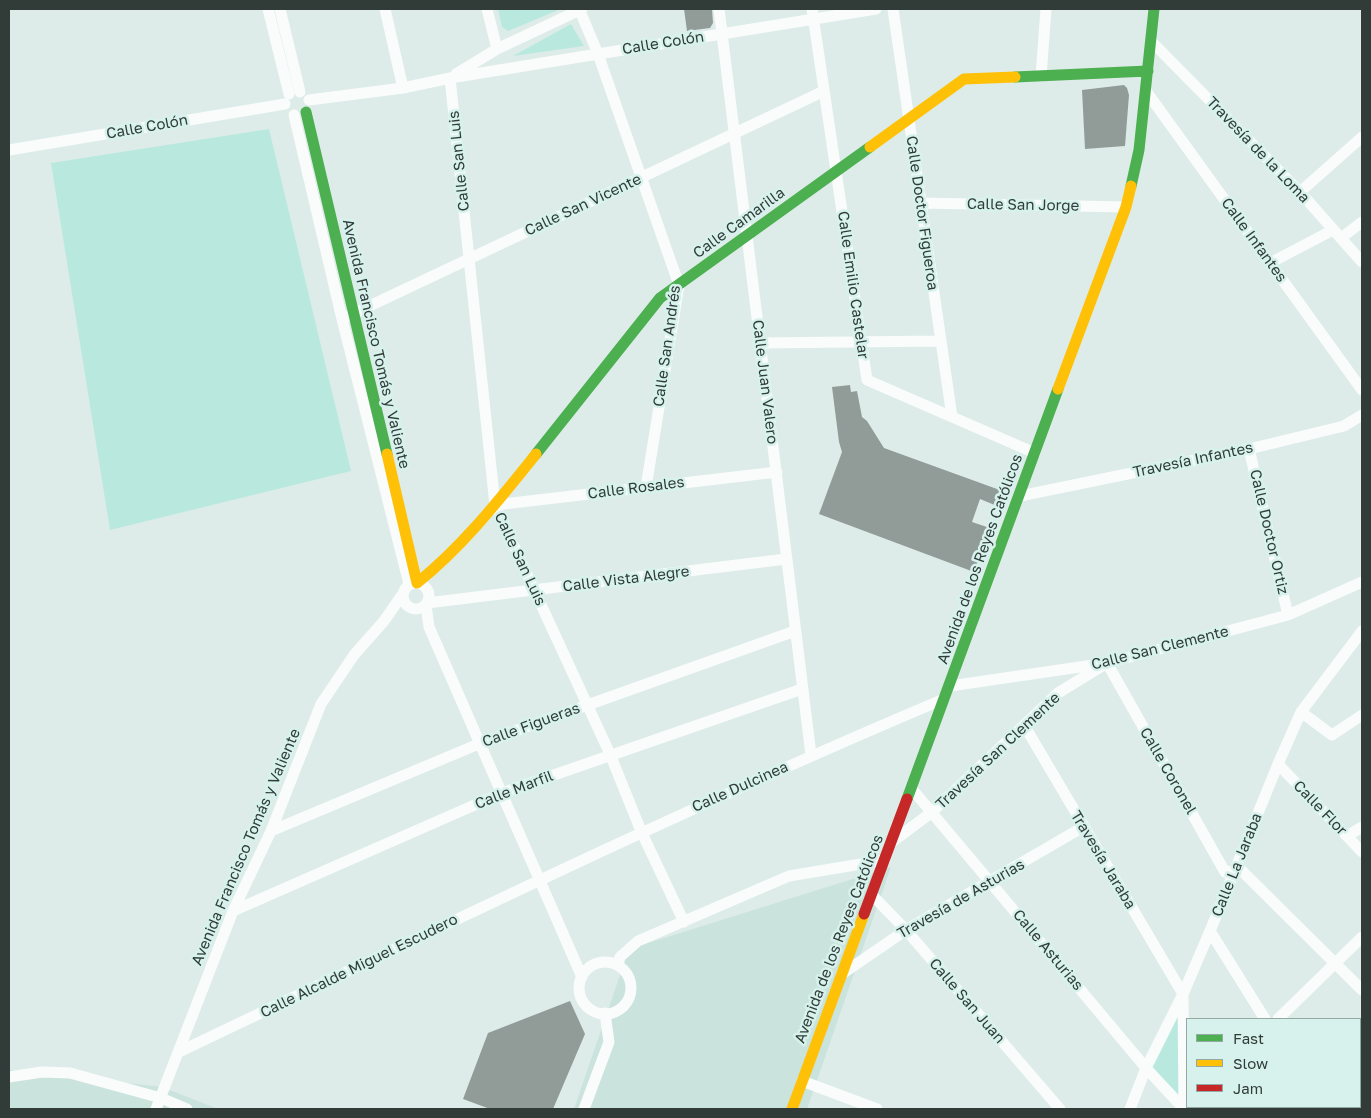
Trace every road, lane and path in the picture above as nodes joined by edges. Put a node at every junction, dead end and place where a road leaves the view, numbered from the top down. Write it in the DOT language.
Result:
graph roads {
  1 [pos="268,9"];
  2 [pos="280,9"];
  3 [pos="385,9"];
  4 [pos="487,9"];
  5 [pos="719,9"];
  6 [pos="876,9"];
  7 [pos="893,9"];
  8 [pos="1046,9"];
  9 [pos="1154,9"];
  10 [pos="581,10"];
  11 [pos="812,14"];
  12 [pos="722,34"];
  13 [pos="1151,41"];
  14 [pos="497,49"];
  15 [pos="598,54"];
  16 [pos="1148,71"];
  17 [pos="1041,76"];
  18 [pos="450,78"];
  19 [pos="404,88"];
  20 [pos="824,91"];
  21 [pos="1146,91"];
  22 [pos="300,92"];
  23 [pos="287,99"];
  24 [pos="309,100"];
  25 [pos="306,112"];
  26 [pos="294,116"];
  27 [pos="909,119"];
  28 [pos="736,133"];
  29 [pos="1362,137"];
  30 [pos="9,150"];
  31 [pos="836,173"];
  32 [pos="641,178"];
  33 [pos="1300,192"];
  34 [pos="921,203"];
  35 [pos="1126,207"];
  36 [pos="1362,222"];
  37 [pos="1337,234"];
  38 [pos="747,236"];
  39 [pos="469,259"];
  40 [pos="1362,262"];
  41 [pos="1270,263"];
  42 [pos="679,285"];
  43 [pos="354,314"];
  44 [pos="342,319"];
  45 [pos="941,341"];
  46 [pos="861,342"];
  47 [pos="760,343"];
  48 [pos="1362,390"];
  49 [pos="1362,415"];
  50 [pos="952,417"];
  51 [pos="1249,449"];
  52 [pos="1035,453"];
  53 [pos="776,472"];
  54 [pos="646,487"];
  55 [pos="1020,496"];
  56 [pos="495,505"];
  57 [pos="786,559"];
  58 [pos="442,563"];
  59 [pos="1362,582"];
  60 [pos="413,584"];
  61 [pos="536,591"];
  62 [pos="402,595"];
  63 [pos="429,601"];
  64 [pos="412,609"];
  65 [pos="1288,615"];
  66 [pos="384,621"];
  67 [pos="429,627"];
  68 [pos="795,631"];
  69 [pos="1362,631"];
  70 [pos="1106,663"];
  71 [pos="950,686"];
  72 [pos="802,689"];
  73 [pos="944,699"];
  74 [pos="586,704"];
  75 [pos="1302,712"];
  76 [pos="1362,715"];
  77 [pos="1024,725"];
  78 [pos="481,744"];
  79 [pos="610,754"];
  80 [pos="810,755"];
  81 [pos="1278,764"];
  82 [pos="912,789"];
  83 [pos="502,793"];
  84 [pos="932,812"];
  85 [pos="1083,827"];
  86 [pos="1362,827"];
  87 [pos="271,831"];
  88 [pos="641,831"];
  89 [pos="1347,836"];
  90 [pos="892,842"];
  91 [pos="1362,852"];
  92 [pos="885,860"];
  93 [pos="1236,869"];
  94 [pos="539,880"];
  95 [pos="992,882"];
  96 [pos="872,895"];
  97 [pos="233,911"];
  98 [pos="684,922"];
  99 [pos="906,930"];
  100 [pos="1210,931"];
  101 [pos="1362,937"];
  102 [pos="1334,962"];
  103 [pos="618,965"];
  104 [pos="842,974"];
  105 [pos="582,976"];
  106 [pos="1362,990"];
  107 [pos="1183,994"];
  108 [pos="605,1013"];
  109 [pos="1264,1018"];
  110 [pos="1279,1018"];
  111 [pos="179,1052"];
  112 [pos="1146,1068"];
  113 [pos="9,1077"];
  114 [pos="802,1081"];
  115 [pos="159,1104"];
  116 [pos="187,1109"];
  117 [pos="584,1109"];
  118 [pos="792,1109"];
  119 [pos="877,1109"];
  120 [pos="1060,1109"];
  121 [pos="1130,1109"];
  122 [pos="1184,1109"];
  1 -- 23 [label="street"];
  2 -- 22 [label="street"];
  3 -- 19 [label="street"];
  4 -- 14 [label="street"];
  5 -- 12 [label="street, Calle Juan Valero"];
  6 -- 11 [label="street, Calle Colón"];
  7 -- 27 [label="street, Calle Doctor Figueroa"];
  8 -- 17 [label="street"];
  9 -- 13 [label="street, Avenida de los Reyes Católicos"];
  10 -- 14 [label="street, Calle Colón"];
  10 -- 15 [label="street, Calle San Andrés"];
  11 -- 12 [label="street, Calle Colón"];
  11 -- 20 [label="street, Calle Emilio Castelar"];
  12 -- 15 [label="street, Calle Colón"];
  12 -- 28 [label="street, Calle Juan Valero"];
  13 -- 16 [label="street, Avenida de los Reyes Católicos"];
  13 -- 33 [label="street, Travesía de la Loma"];
  14 -- 18 [label="street, Calle Colón"];
  15 -- 18 [label="street, Calle Colón"];
  15 -- 32 [label="street, Calle San Andrés"];
  16 -- 17 [label="street, Calle Camarilla"];
  16 -- 21 [label="street, Avenida de los Reyes Católicos"];
  17 -- 27 [label="street, Calle Camarilla"];
  18 -- 19 [label="street, Calle Colón"];
  18 -- 39 [label="street, Calle San Luis"];
  19 -- 24 [label="street, Calle Colón"];
  20 -- 28 [label="street, Calle San Vicente"];
  20 -- 31 [label="street, Calle Emilio Castelar"];
  21 -- 35 [label="street, Avenida de los Reyes Católicos"];
  21 -- 41 [label="street, Calle Infantes"];
  22 -- 23 [label="street"];
  22 -- 24 [label="street"];
  23 -- 26 [label="street"];
  23 -- 30 [label="street, Calle Colón"];
  24 -- 25 [label="street"];
  25 -- 26 [label="street"];
  25 -- 43 [label="street, Avenida Francisco Tomás y Valiente"];
  26 -- 44 [label="street, Avenida Francisco Tomás y Valiente"];
  27 -- 31 [label="street, Calle Camarilla"];
  27 -- 34 [label="street, Calle Doctor Figueroa"];
  28 -- 32 [label="street, Calle San Vicente"];
  28 -- 38 [label="street, Calle Juan Valero"];
  29 -- 33 [label="street"];
  31 -- 38 [label="street, Calle Camarilla"];
  31 -- 46 [label="street, Calle Emilio Castelar"];
  32 -- 39 [label="street, Calle San Vicente"];
  32 -- 42 [label="street, Calle San Andrés"];
  33 -- 37 [label="street, Travesía de la Loma"];
  34 -- 35 [label="street, Calle San Jorge"];
  34 -- 45 [label="street, Calle Doctor Figueroa"];
  35 -- 52 [label="street, Avenida de los Reyes Católicos"];
  36 -- 37 [label="street"];
  37 -- 40 [label="street, Travesía de la Loma"];
  37 -- 41 [label="street"];
  38 -- 42 [label="street, Calle Camarilla"];
  38 -- 47 [label="street, Calle Juan Valero"];
  39 -- 43 [label="street, Calle San Vicente"];
  39 -- 56 [label="street, Calle San Luis"];
  41 -- 48 [label="street, Calle Infantes"];
  42 -- 54 [label="street, Calle San Andrés"];
  42 -- 56 [label="street, Calle Camarilla"];
  43 -- 44 [label="street, Calle San Vicente"];
  43 -- 60 [label="street, Avenida Francisco Tomás y Valiente"];
  44 -- 60 [label="street, Avenida Francisco Tomás y Valiente"];
  45 -- 46 [label="street"];
  45 -- 50 [label="street, Calle Doctor Figueroa"];
  46 -- 47 [label="street"];
  46 -- 50 [label="street, Calle Emilio Castelar"];
  47 -- 53 [label="street, Calle Juan Valero"];
  49 -- 51 [label="street, Travesía Infantes"];
  50 -- 52 [label="street, Calle Emilio Castelar"];
  51 -- 55 [label="street, Travesía Infantes"];
  51 -- 65 [label="street, Calle Doctor Ortiz"];
  52 -- 55 [label="street, Avenida de los Reyes Católicos"];
  53 -- 54 [label="street, Calle Rosales"];
  53 -- 57 [label="street, Calle Juan Valero"];
  54 -- 56 [label="street, Calle Rosales"];
  55 -- 71 [label="street, Avenida de los Reyes Católicos"];
  56 -- 58 [label="street, Calle Camarilla"];
  56 -- 61 [label="street, Calle San Luis"];
  57 -- 61 [label="street, Calle Vista Alegre"];
  57 -- 68 [label="street, Calle Juan Valero"];
  58 -- 60 [label="street, Calle Camarilla"];
  58 -- 63 [label="street, Calle Camarilla"];
  59 -- 65 [label="street, Calle San Clemente"];
  60 -- 62 [label="street"];
  60 -- 63 [label="street"];
  61 -- 63 [label="street, Calle Vista Alegre"];
  61 -- 74 [label="street, Calle San Luis"];
  62 -- 64 [label="street"];
  62 -- 66 [label="street, Avenida Francisco Tomás y Valiente"];
  63 -- 64 [label="street"];
  63 -- 67 [label="street"];
  64 -- 66 [label="street, Avenida Francisco Tomás y Valiente"];
  64 -- 67 [label="street"];
  65 -- 70 [label="street, Calle San Clemente"];
  66 -- 87 [label="street, Avenida Francisco Tomás y Valiente"];
  67 -- 78 [label="street"];
  68 -- 72 [label="street, Calle Juan Valero"];
  68 -- 74 [label="street, Calle Figueras"];
  69 -- 75 [label="street, Calle La Jaraba"];
  70 -- 71 [label="street, Calle San Clemente"];
  70 -- 77 [label="street, Travesía San Clemente"];
  70 -- 93 [label="street, Calle Coronel"];
  71 -- 73 [label="street, Avenida de los Reyes Católicos"];
  72 -- 79 [label="street, Calle Marfil"];
  72 -- 80 [label="street, Calle Juan Valero"];
  73 -- 80 [label="street, Calle Dulcinea"];
  73 -- 82 [label="street, Avenida de los Reyes Católicos"];
  74 -- 78 [label="street, Calle Figueras"];
  74 -- 79 [label="street, Calle San Luis"];
  75 -- 76 [label="street"];
  75 -- 81 [label="street, Calle La Jaraba"];
  77 -- 84 [label="street, Travesía San Clemente"];
  77 -- 85 [label="street, Travesía Jaraba"];
  78 -- 83 [label="street"];
  78 -- 87 [label="street, Calle Figueras"];
  79 -- 83 [label="street, Calle Marfil"];
  79 -- 88 [label="street, Calle San Luis"];
  80 -- 88 [label="street, Calle Dulcinea"];
  81 -- 89 [label="street, Calle Flor"];
  81 -- 93 [label="street, Calle La Jaraba"];
  82 -- 84 [label="street, Calle Asturias"];
  82 -- 90 [label="street, Avenida de los Reyes Católicos"];
  83 -- 94 [label="street"];
  83 -- 97 [label="street, Calle Marfil"];
  84 -- 90 [label="street, Travesía San Clemente"];
  84 -- 95 [label="street, Calle Asturias"];
  85 -- 95 [label="street, Travesía de Asturias"];
  85 -- 107 [label="street, Travesía Jaraba"];
  86 -- 89 [label="street"];
  87 -- 97 [label="street, Avenida Francisco Tomás y Valiente"];
  88 -- 94 [label="street, Calle Dulcinea"];
  88 -- 98 [label="street, Calle San Luis"];
  89 -- 91 [label="street, Calle Flor"];
  90 -- 92 [label="street, Avenida de los Reyes Católicos"];
  92 -- 96 [label="street, Avenida de los Reyes Católicos"];
  92 -- 98 [label="street"];
  93 -- 100 [label="street, Calle La Jaraba"];
  93 -- 102 [label="street, Calle Coronel"];
  94 -- 105 [label="street"];
  94 -- 111 [label="street, Calle Alcalde Miguel Escudero"];
  95 -- 99 [label="street, Travesía de Asturias"];
  95 -- 112 [label="street, Calle Asturias"];
  96 -- 99 [label="street, Calle San Juan"];
  96 -- 104 [label="street, Avenida de los Reyes Católicos"];
  97 -- 111 [label="street, Avenida Francisco Tomás y Valiente"];
  98 -- 103 [label="street"];
  99 -- 104 [label="street, Travesía de Asturias"];
  99 -- 120 [label="street, Calle San Juan"];
  100 -- 107 [label="street, Calle La Jaraba"];
  100 -- 109 [label="street"];
  101 -- 102 [label="street"];
  102 -- 106 [label="street, Calle Coronel"];
  102 -- 110 [label="street"];
  103 -- 105 [label="street"];
  103 -- 108 [label="street"];
  104 -- 114 [label="street, Avenida de los Reyes Católicos"];
  105 -- 108 [label="street"];
  107 -- 112 [label="street, Calle La Jaraba"];
  107 -- 122 [label="street"];
  108 -- 117 [label="street"];
  111 -- 115 [label="street, Avenida Francisco Tomás y Valiente"];
  112 -- 121 [label="street, Calle La Jaraba"];
  112 -- 122 [label="street, Calle Asturias"];
  113 -- 115 [label="street"];
  114 -- 118 [label="street, Avenida de los Reyes Católicos"];
  114 -- 119 [label="street"];
  115 -- 116 [label="street"];
}
